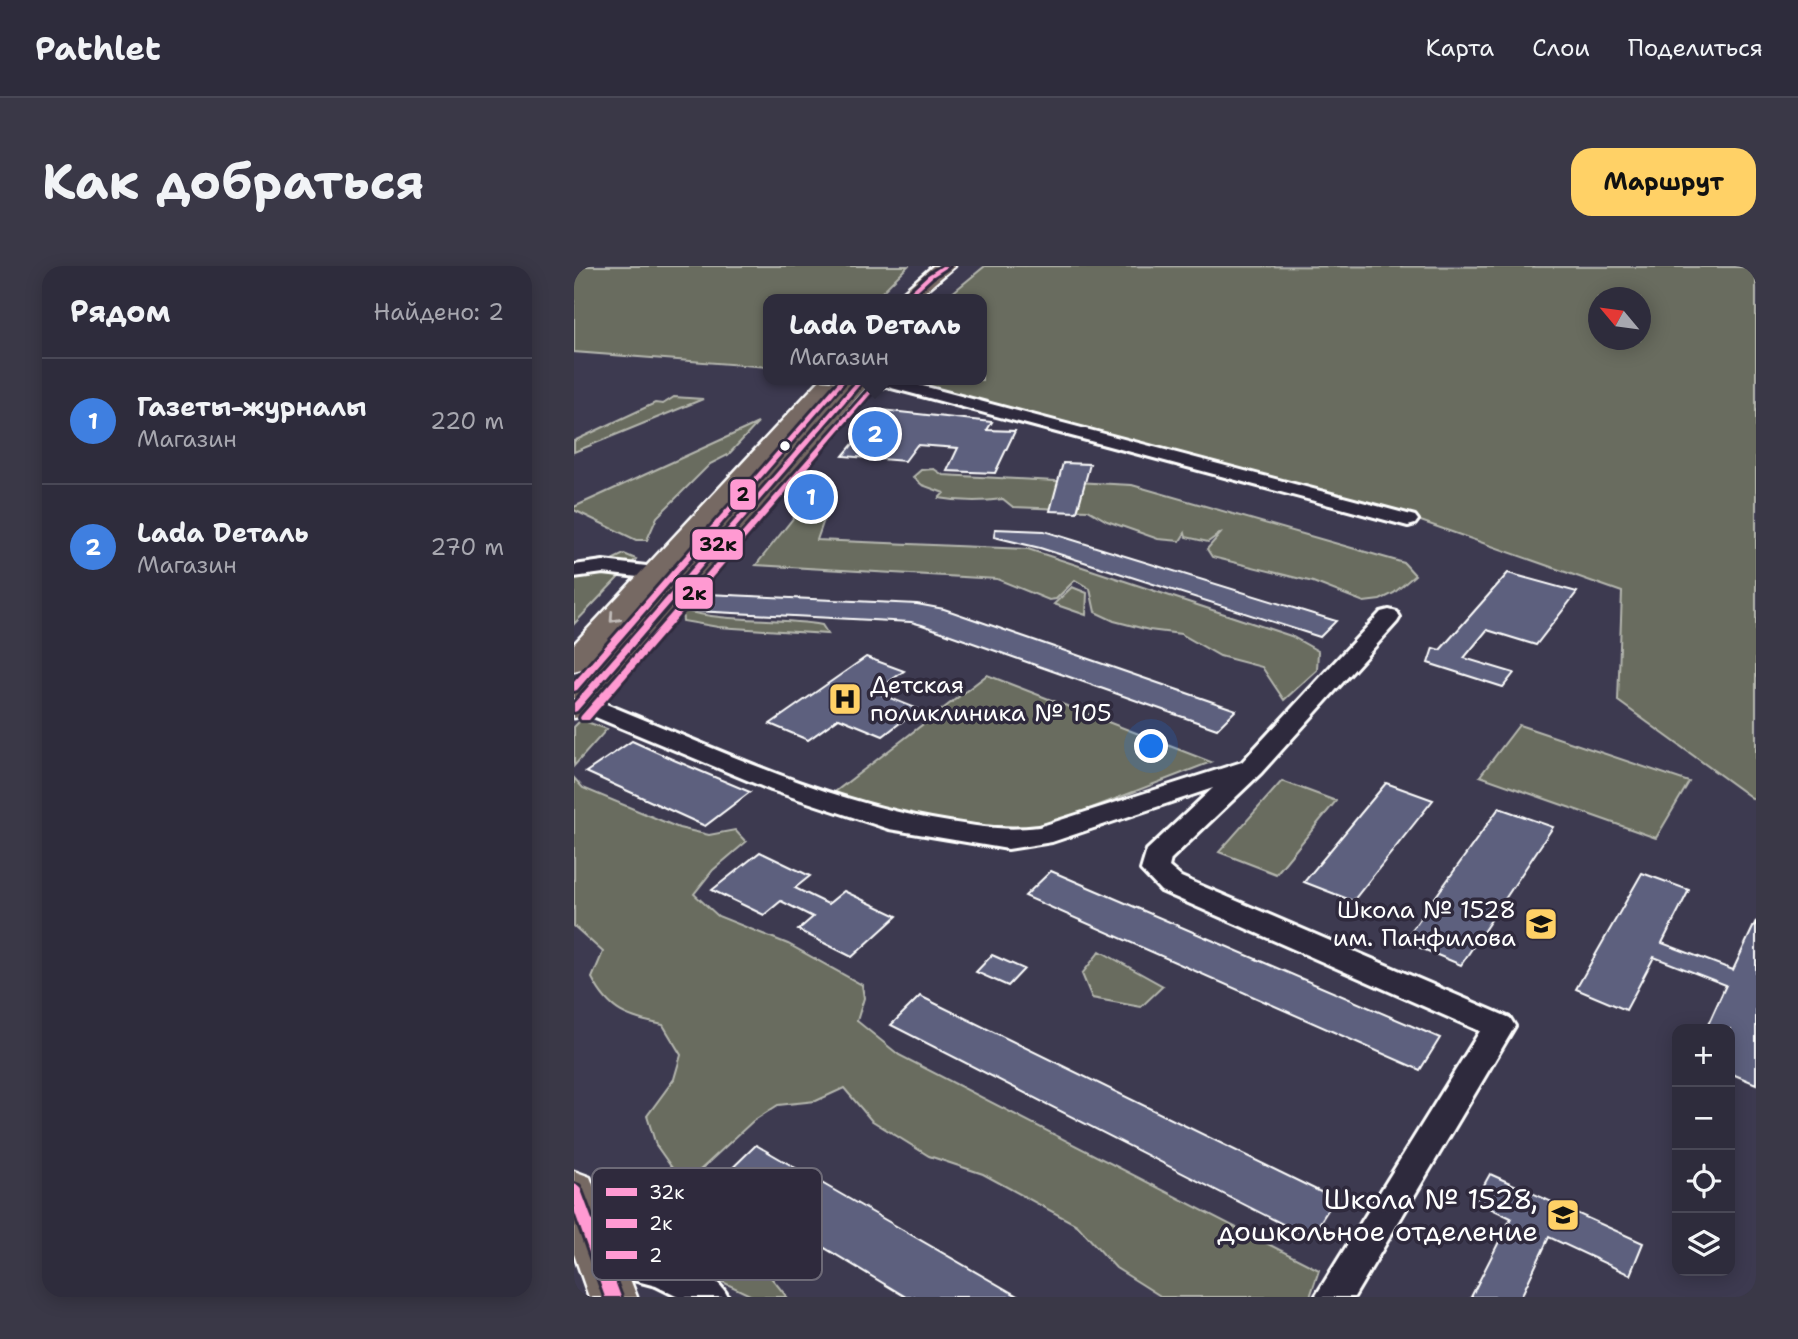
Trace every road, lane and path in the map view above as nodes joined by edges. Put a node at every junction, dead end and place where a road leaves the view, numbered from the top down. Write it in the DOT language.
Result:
graph roads {
  1 [pos="953,270"];
  2 [pos="910,294"];
  3 [pos="936,294"];
  4 [pos="826,385"];
  5 [pos="857,385"];
  6 [pos="900,385"];
  7 [pos="1408,520"];
  8 [pos="574,571"];
  9 [pos="654,575"];
  10 [pos="690,577"];
  11 [pos="1389,617"];
  12 [pos="574,662"];
  13 [pos="581,701"];
  14 [pos="1252,767"];
  15 [pos="574,1190"];
  16 [pos="592,1241"];
  17 [pos="688,1280"];
  18 [pos="709,1297"];
  19 [pos="1334,1297"];
  1 -- 2 [label="main road"];
  1 -- 3 [label="main road"];
  4 -- 9 [label="main road"];
  5 -- 10 [label="main road"];
  6 -- 7 [label="street"];
  8 -- 9 [label="street"];
  9 -- 10 [label="street"];
  9 -- 12 [label="main road, one-way"];
  10 -- 13 [label="main road"];
  11 -- 14 [label="street"];
  13 -- 14 [label="street"];
  14 -- 19 [label="street"];
  15 -- 16 [label="main road"];
  17 -- 18 [label="street"];
}
